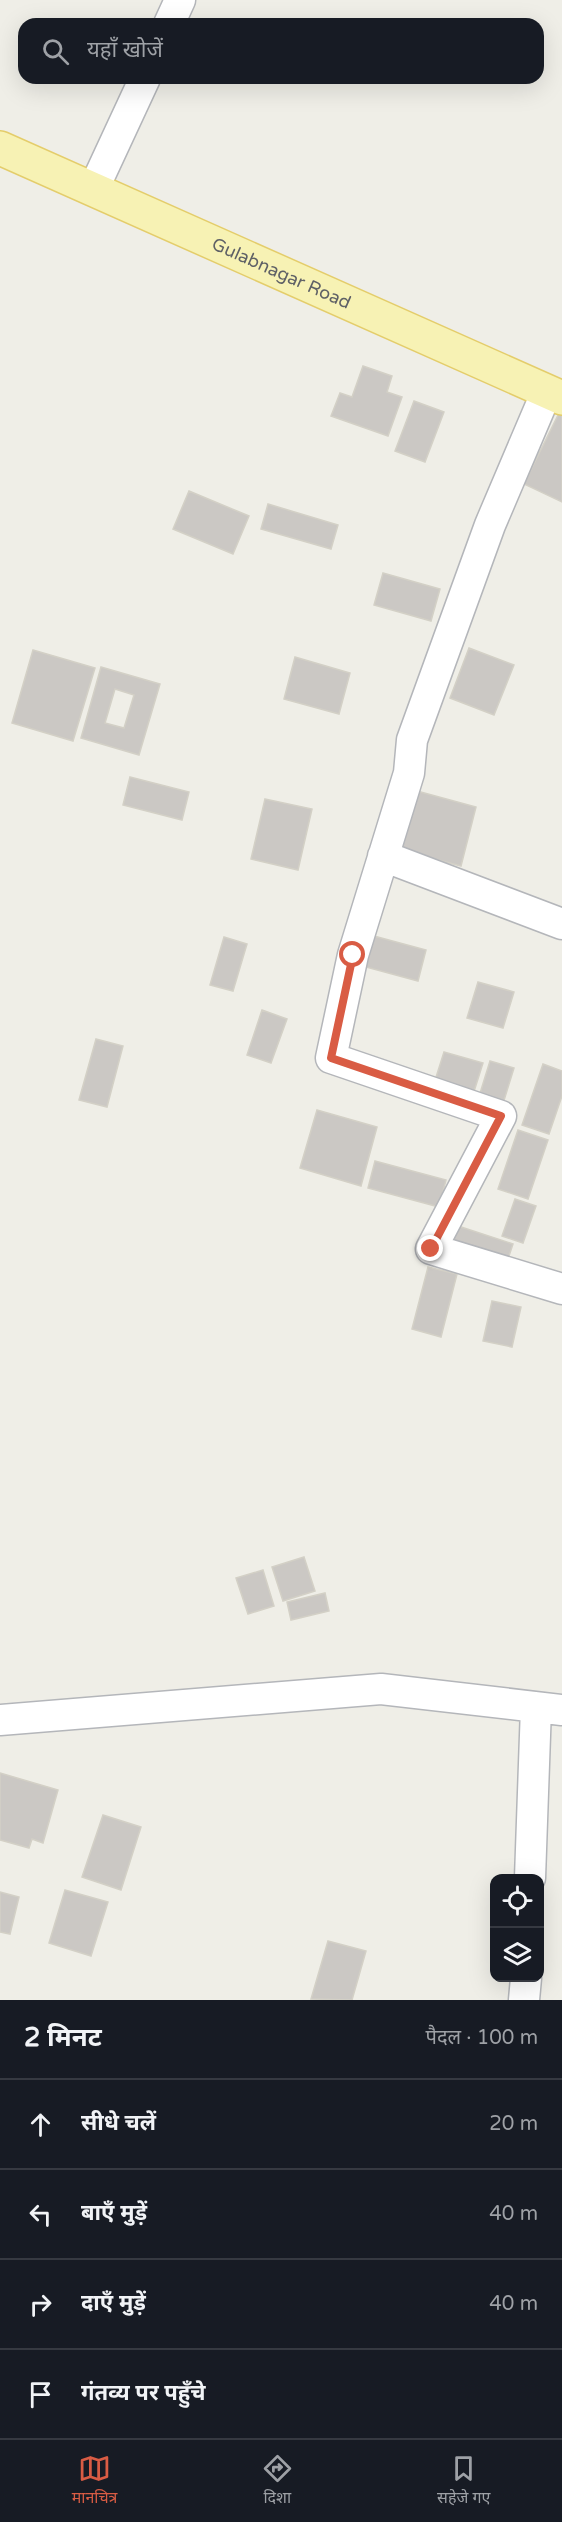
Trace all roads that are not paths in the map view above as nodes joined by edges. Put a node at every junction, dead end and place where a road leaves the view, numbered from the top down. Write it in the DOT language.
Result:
graph roads {
  1 [pos="180,0"];
  2 [pos="172,18"];
  3 [pos="142,84"];
  4 [pos="0,148"];
  5 [pos="93,190"];
  6 [pos="555,394"];
  7 [pos="383,856"];
  8 [pos="562,924"];
  9 [pos="562,1289"];
  10 [pos="549,1709"];
  11 [pos="0,1720"];
  12 [pos="530,1874"];
  13 [pos="526,1982"];
  14 [pos="524,2000"];
  1 -- 2 [label="street"];
  3 -- 5 [label="street"];
  4 -- 5 [label="main road, Gulabnagar Road"];
  5 -- 6 [label="main road, Gulabnagar Road"];
  6 -- 7 [label="street"];
  7 -- 8 [label="street"];
  7 -- 9 [label="street"];
  10 -- 11 [label="street"];
  10 -- 12 [label="street"];
  13 -- 14 [label="street"];
}
